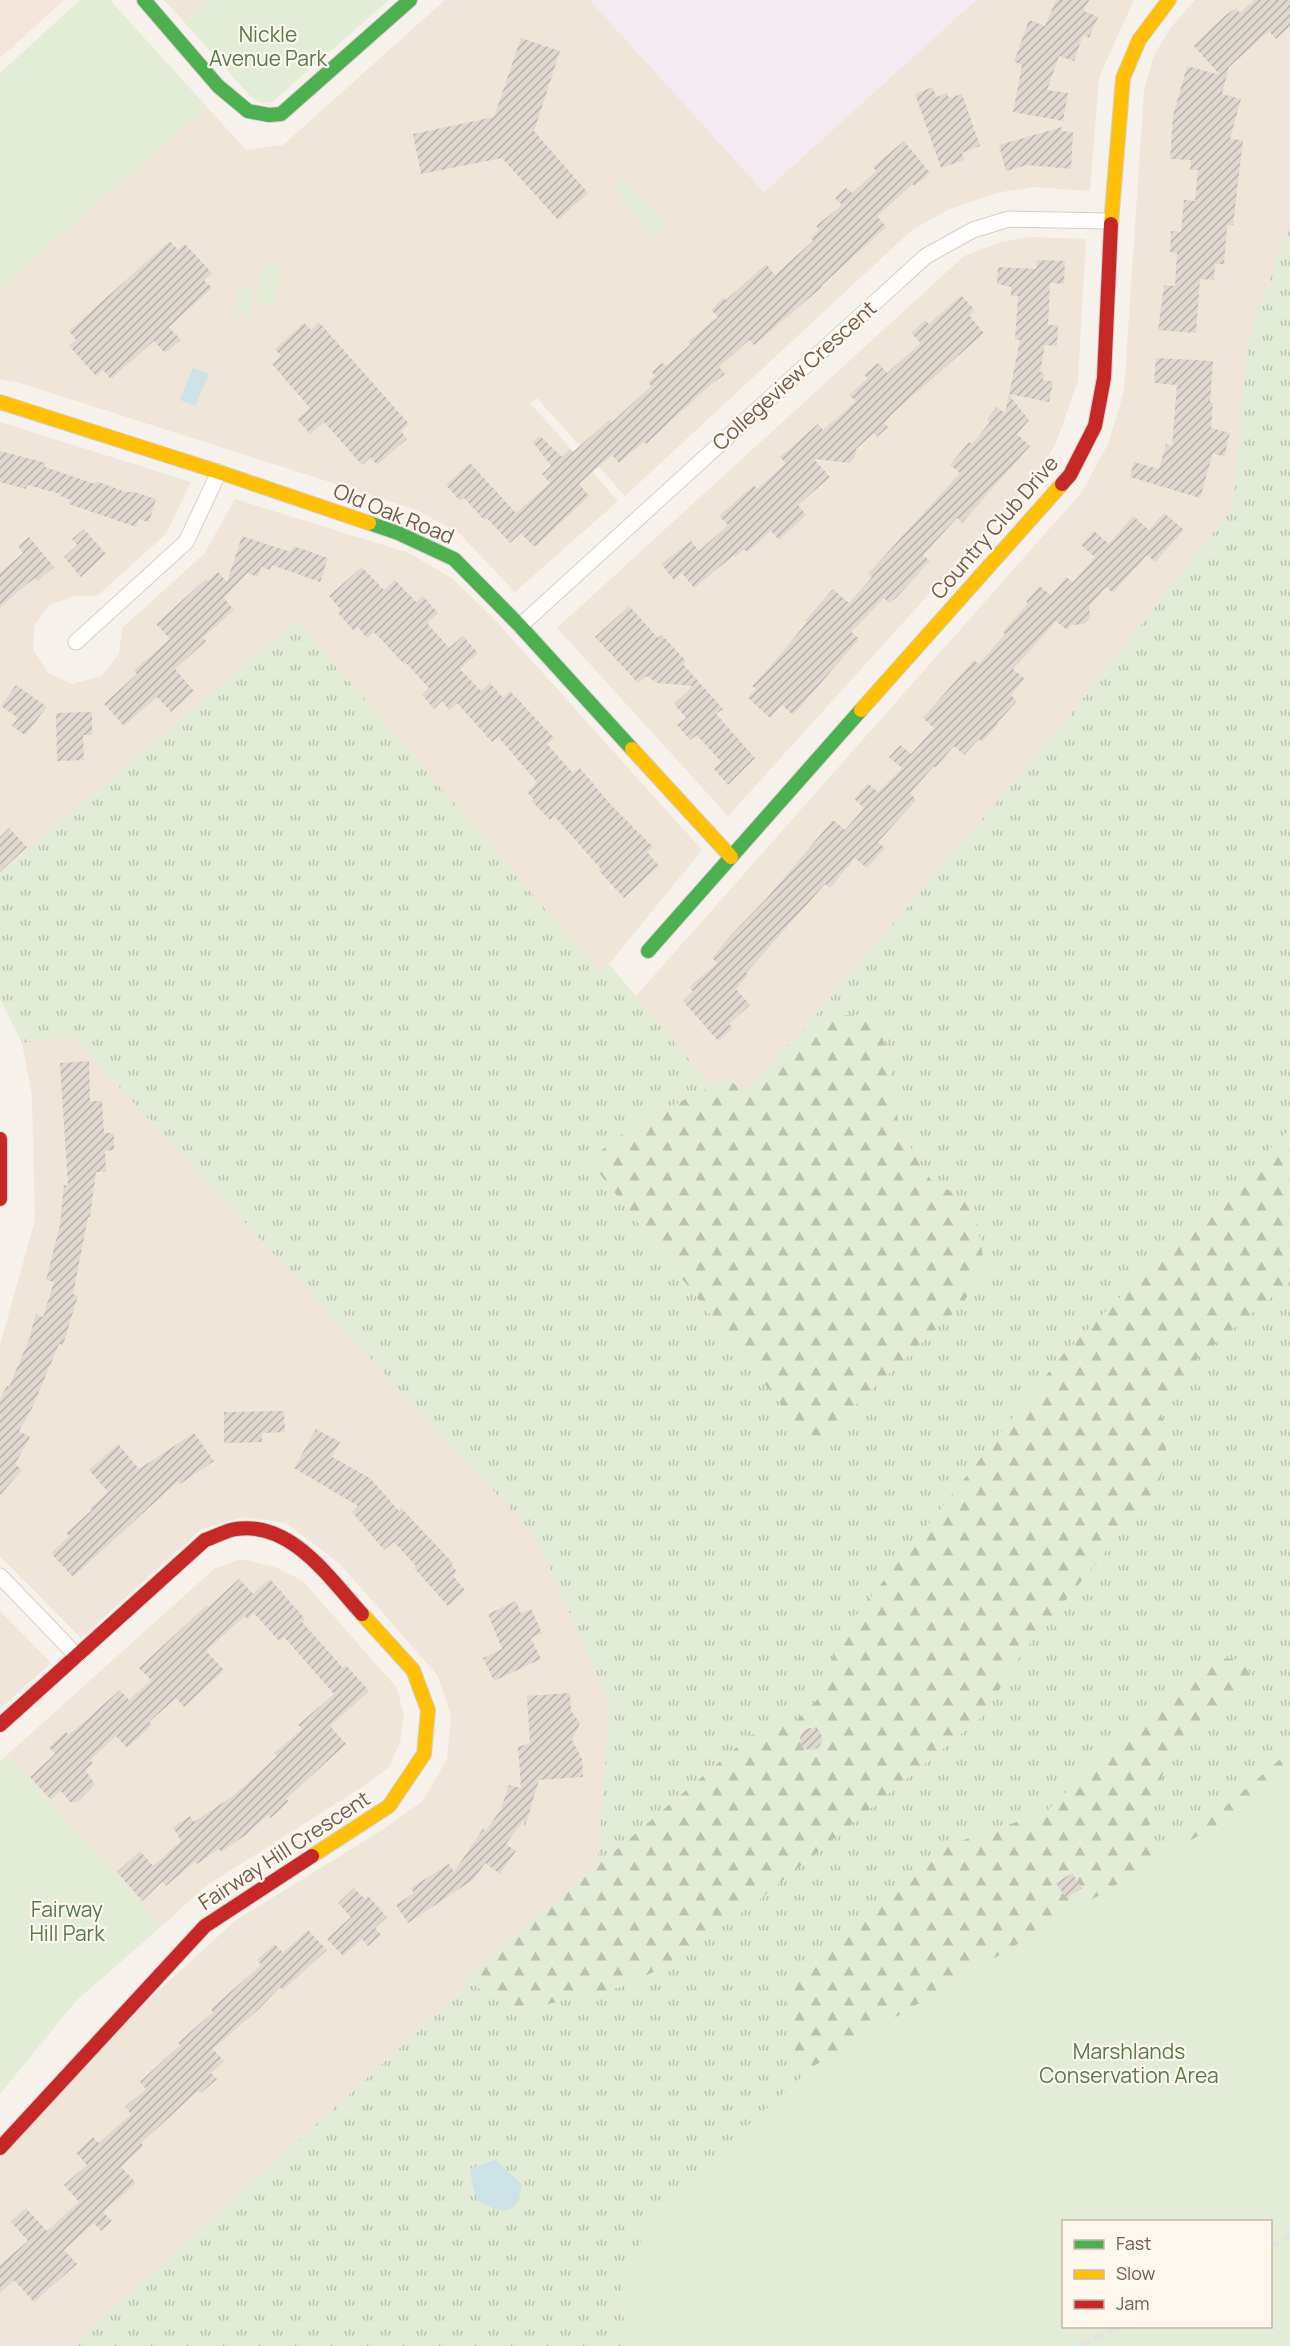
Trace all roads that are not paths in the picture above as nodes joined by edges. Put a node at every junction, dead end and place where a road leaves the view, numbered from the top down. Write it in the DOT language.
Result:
graph roads {
  1 [pos="144,0"];
  2 [pos="410,0"];
  3 [pos="1169,0"];
  4 [pos="1112,221"];
  5 [pos="0,402"];
  6 [pos="219,472"];
  7 [pos="519,626"];
  8 [pos="76,642"];
  9 [pos="731,857"];
  10 [pos="648,951"];
  11 [pos="0,1139"];
  12 [pos="0,1199"];
  13 [pos="0,1576"];
  14 [pos="76,1656"];
  15 [pos="0,1725"];
  16 [pos="0,2148"];
  1 -- 2 [label="street"];
  3 -- 4 [label="street, Country Club Drive"];
  4 -- 7 [label="street, Collegeview Crescent"];
  4 -- 9 [label="street, Country Club Drive"];
  5 -- 6 [label="street, Old Oak Road"];
  6 -- 7 [label="street, Old Oak Road"];
  6 -- 8 [label="street"];
  7 -- 9 [label="street, Old Oak Road"];
  9 -- 10 [label="street, Country Club Drive"];
  11 -- 12 [label="street"];
  13 -- 14 [label="street"];
  14 -- 15 [label="street, Fairway Hill Crescent"];
  14 -- 16 [label="street, Fairway Hill Crescent"];
}
